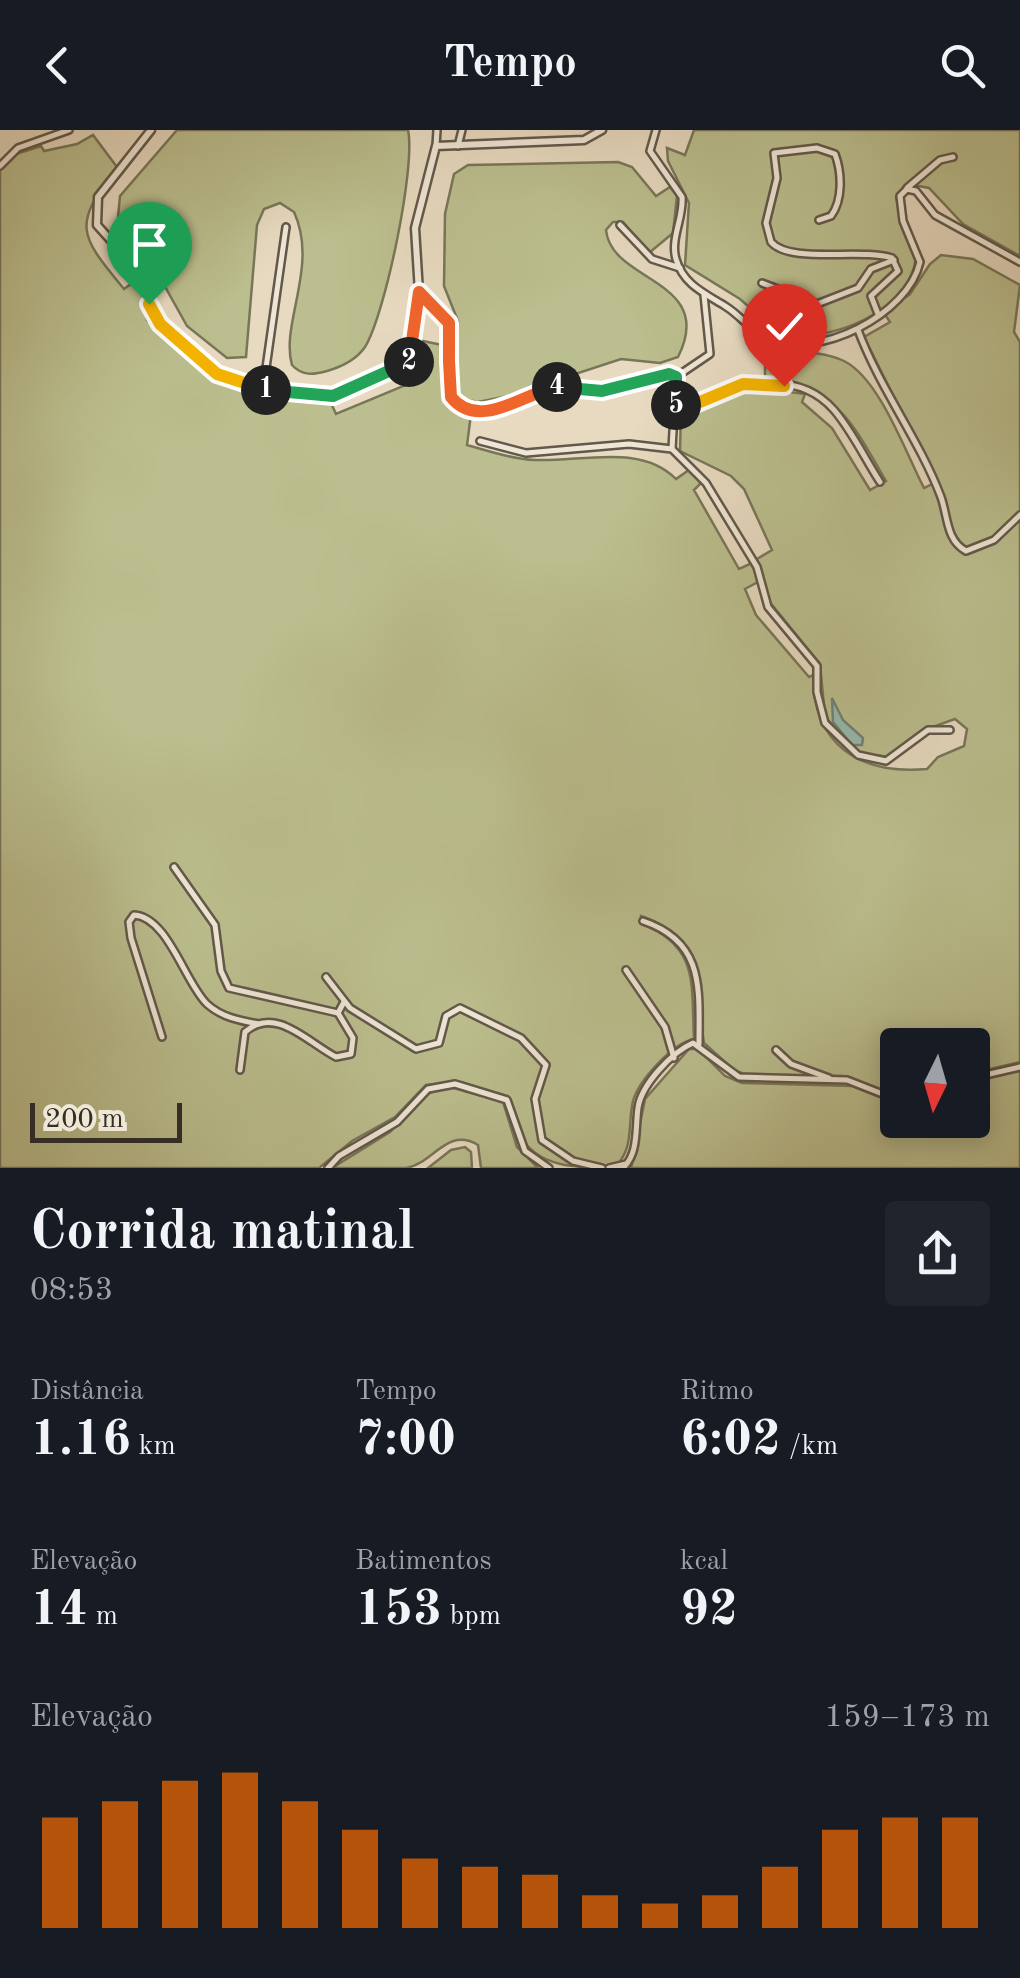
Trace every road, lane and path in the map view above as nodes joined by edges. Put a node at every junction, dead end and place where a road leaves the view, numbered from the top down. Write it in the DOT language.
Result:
graph roads {
  1 [pos="69,130"];
  2 [pos="150,130"];
  3 [pos="437,130"];
  4 [pos="462,130"];
  5 [pos="602,130"];
  6 [pos="656,130"];
  7 [pos="436,146"];
  8 [pos="458,146"];
  9 [pos="953,156"];
  10 [pos="0,166"];
  11 [pos="905,190"];
  12 [pos="819,220"];
  13 [pos="620,225"];
  14 [pos="286,227"];
  15 [pos="675,254"];
  16 [pos="894,260"];
  17 [pos="1020,262"];
  18 [pos="659,263"];
  19 [pos="680,268"];
  20 [pos="762,283"];
  21 [pos="419,292"];
  22 [pos="704,295"];
  23 [pos="878,314"];
  24 [pos="858,330"];
  25 [pos="676,377"];
  26 [pos="263,389"];
  27 [pos="676,412"];
  28 [pos="480,440"];
  29 [pos="672,449"];
  30 [pos="880,482"];
  31 [pos="1020,515"];
  32 [pos="950,730"];
  33 [pos="174,867"];
  34 [pos="643,921"];
  35 [pos="626,970"];
  36 [pos="326,977"];
  37 [pos="344,1002"];
  38 [pos="338,1013"];
  39 [pos="258,1024"];
  40 [pos="162,1037"];
  41 [pos="699,1044"];
  42 [pos="776,1050"];
  43 [pos="674,1058"];
  44 [pos="1020,1066"];
  45 [pos="240,1070"];
  46 [pos="990,1074"];
  47 [pos="832,1079"];
  48 [pos="880,1093"];
  49 [pos="626,1166"];
  50 [pos="328,1168"];
  51 [pos="549,1168"];
  52 [pos="606,1168"];
  1 -- 10 [label="street"];
  2 -- 26 [label="street"];
  3 -- 7 [label="street"];
  4 -- 8 [label="street"];
  5 -- 8 [label="street"];
  6 -- 15 [label="street"];
  7 -- 8 [label="street"];
  7 -- 21 [label="street"];
  9 -- 11 [label="street"];
  11 -- 17 [label="street"];
  11 -- 23 [label="street"];
  12 -- 16 [label="street"];
  13 -- 18 [label="street"];
  14 -- 26 [label="street"];
  15 -- 18 [label="street"];
  15 -- 19 [label="street"];
  16 -- 20 [label="street"];
  16 -- 23 [label="street"];
  18 -- 19 [label="street"];
  19 -- 22 [label="street"];
  21 -- 25 [label="street"];
  21 -- 26 [label="street"];
  22 -- 24 [label="street"];
  22 -- 25 [label="street"];
  23 -- 24 [label="street"];
  24 -- 31 [label="street"];
  25 -- 27 [label="street"];
  27 -- 29 [label="street"];
  27 -- 30 [label="street"];
  28 -- 29 [label="street"];
  29 -- 32 [label="street"];
  33 -- 38 [label="street"];
  34 -- 41 [label="street"];
  35 -- 43 [label="street"];
  36 -- 37 [label="street"];
  37 -- 38 [label="street"];
  37 -- 52 [label="street"];
  38 -- 39 [label="street"];
  39 -- 40 [label="street"];
  39 -- 45 [label="street"];
  41 -- 43 [label="street"];
  41 -- 47 [label="street"];
  42 -- 47 [label="street"];
  43 -- 49 [label="street"];
  44 -- 46 [label="street"];
  47 -- 48 [label="street"];
  49 -- 52 [label="street"];
  50 -- 51 [label="street"];
}
